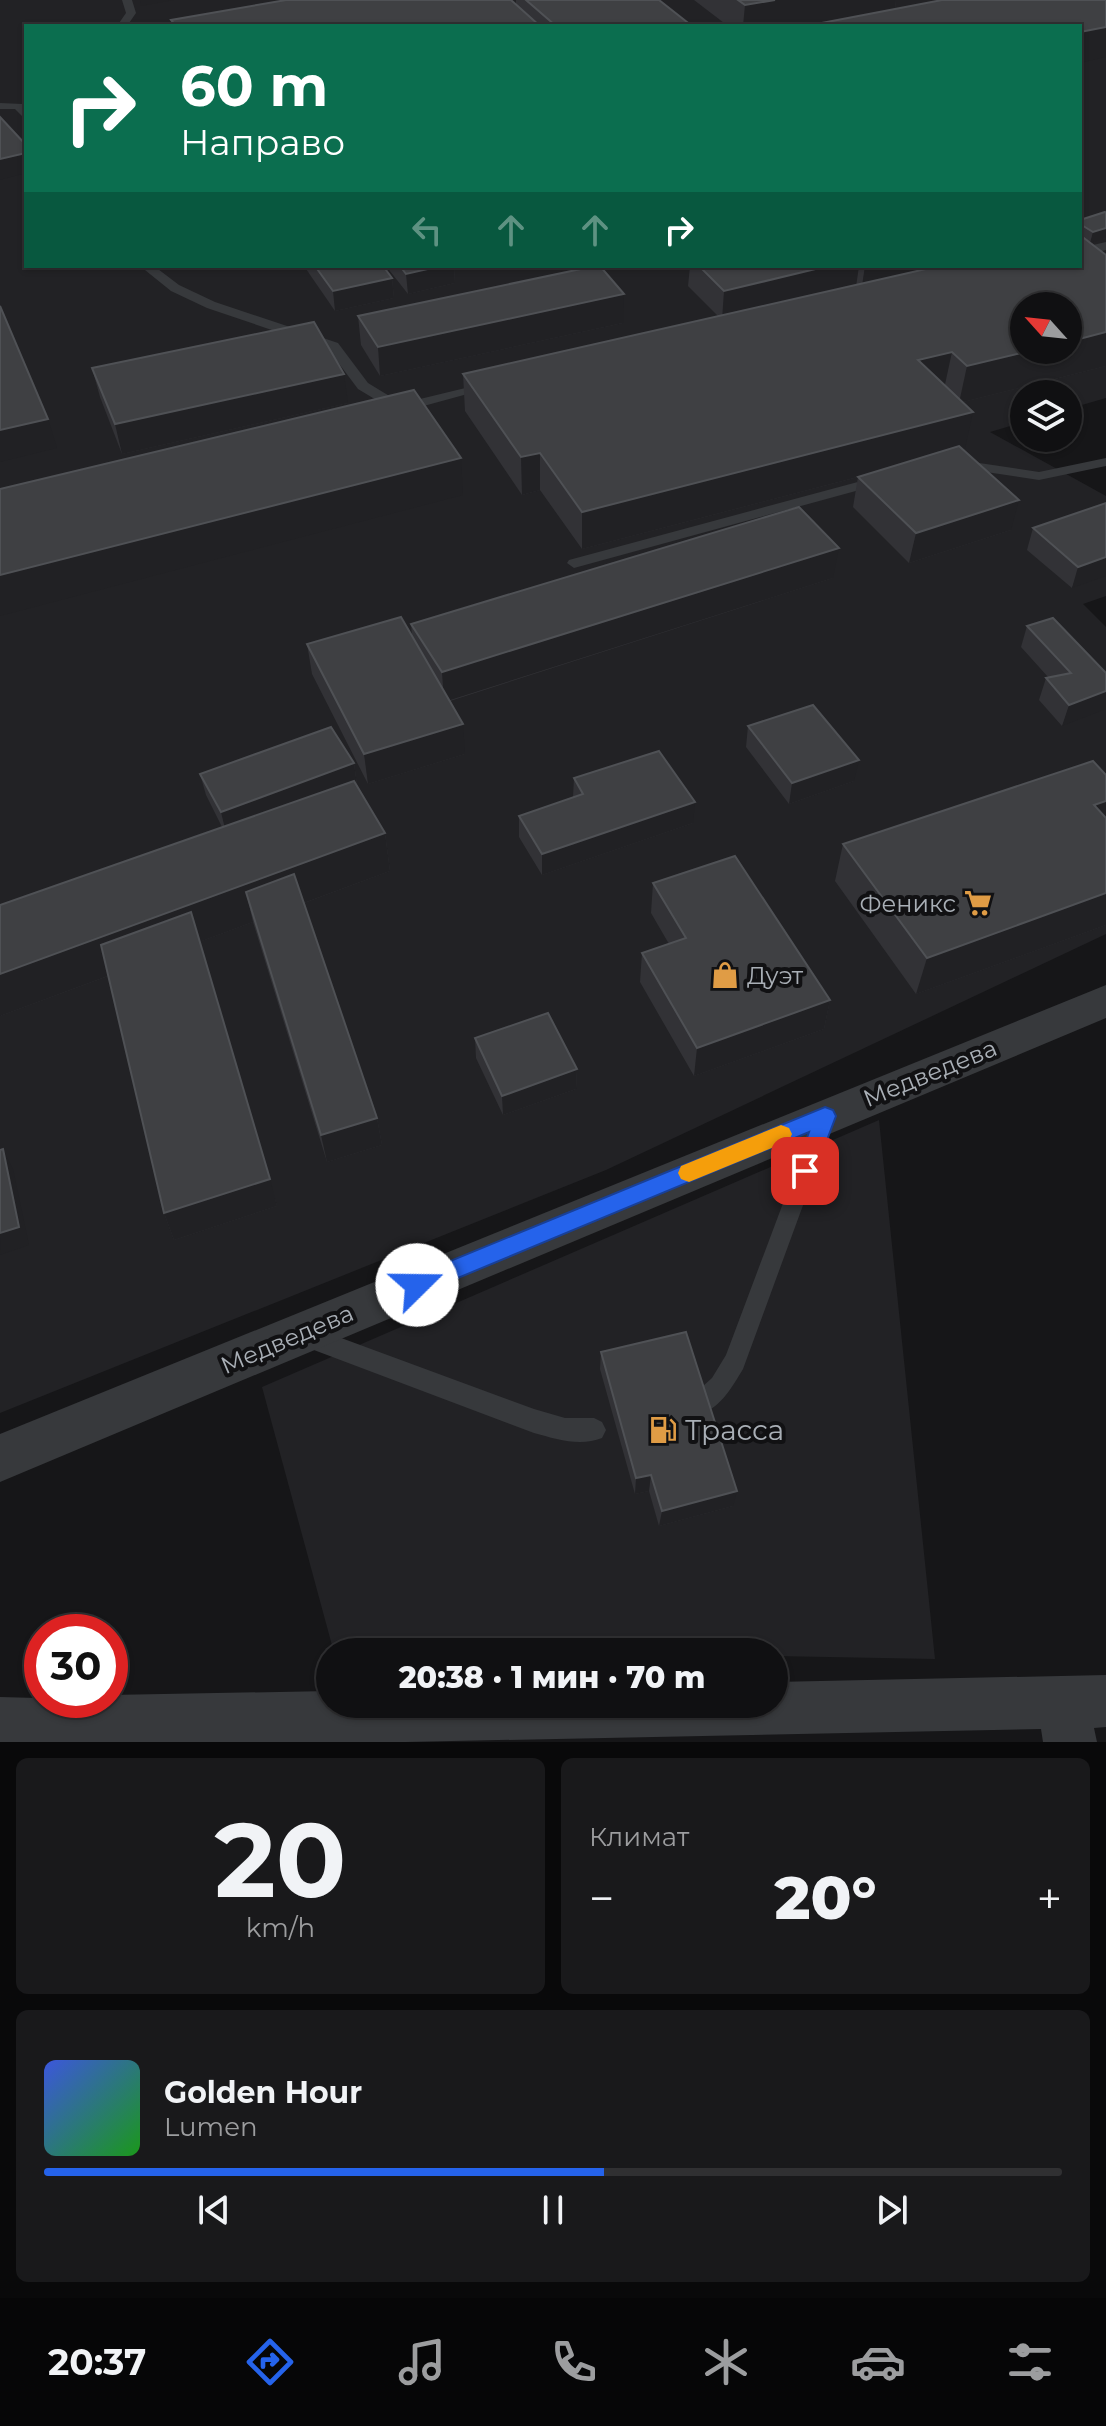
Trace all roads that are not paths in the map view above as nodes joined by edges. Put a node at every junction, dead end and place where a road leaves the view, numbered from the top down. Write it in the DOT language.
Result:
graph roads {
  1 [pos="127,0"];
  2 [pos="123,24"];
  3 [pos="24,98"];
  4 [pos="0,106"];
  5 [pos="18,106"];
  6 [pos="24,114"];
  7 [pos="1106,246"];
  8 [pos="1082,252"];
  9 [pos="149,268"];
  10 [pos="496,385"];
  11 [pos="1106,462"];
  12 [pos="947,463"];
  13 [pos="888,477"];
  14 [pos="574,563"];
  15 [pos="1106,1001"];
  16 [pos="825,1116"];
  17 [pos="300,1333"];
  18 [pos="701,1403"];
  19 [pos="594,1430"];
  20 [pos="0,1458"];
  21 [pos="1079,1715"];
  22 [pos="0,1724"];
  1 -- 2 [label="lane"];
  3 -- 5 [label="lane"];
  4 -- 5 [label="lane"];
  5 -- 6 [label="lane"];
  7 -- 8 [label="lane"];
  9 -- 10 [label="lane"];
  11 -- 12 [label="lane"];
  13 -- 14 [label="lane"];
  15 -- 16 [label="street, Медведева"];
  16 -- 17 [label="street, Медведева"];
  16 -- 18 [label="lane"];
  17 -- 19 [label="lane"];
  17 -- 20 [label="street, Медведева"];
  21 -- 22 [label="street"];
}
